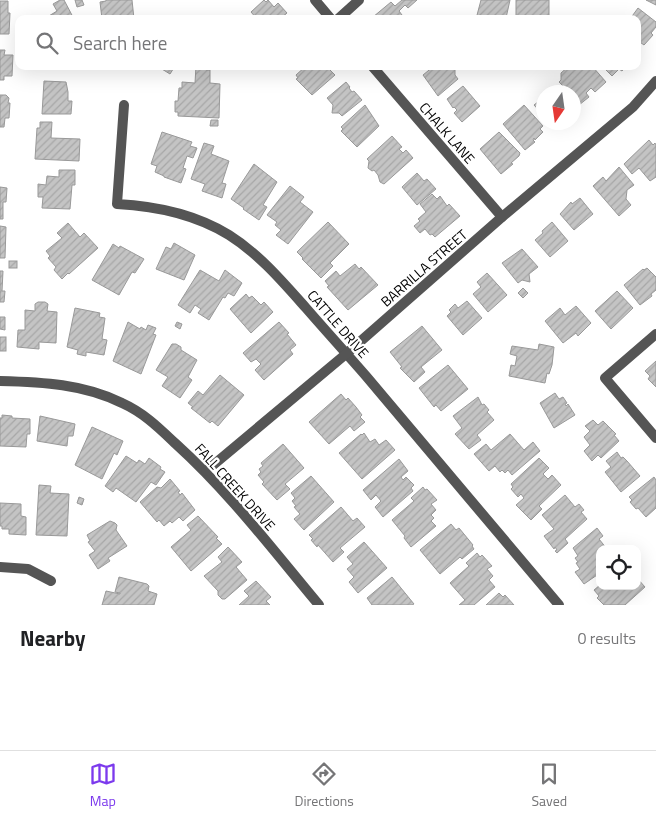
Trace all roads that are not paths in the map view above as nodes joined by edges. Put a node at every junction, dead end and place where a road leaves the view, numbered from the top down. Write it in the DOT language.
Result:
graph roads {
  1 [pos="315,0"];
  2 [pos="359,0"];
  3 [pos="328,15"];
  4 [pos="342,15"];
  5 [pos="375,70"];
  6 [pos="656,81"];
  7 [pos="124,105"];
  8 [pos="502,217"];
  9 [pos="656,334"];
  10 [pos="346,354"];
  11 [pos="0,381"];
  12 [pos="656,438"];
  13 [pos="206,471"];
  14 [pos="0,567"];
  15 [pos="51,581"];
  16 [pos="319,605"];
  17 [pos="560,605"];
  1 -- 3 [label="street"];
  2 -- 4 [label="street"];
  5 -- 8 [label="street, CHALK LANE"];
  6 -- 8 [label="street, BARRILLA STREET"];
  7 -- 10 [label="street, CATTLE DRIVE"];
  8 -- 10 [label="street, BARRILLA STREET"];
  9 -- 12 [label="street"];
  10 -- 13 [label="street, BARRILLA STREET"];
  10 -- 17 [label="street, CATTLE DRIVE"];
  11 -- 13 [label="street, FALL CREEK DRIVE"];
  13 -- 16 [label="street, FALL CREEK DRIVE"];
  14 -- 15 [label="street"];
}
